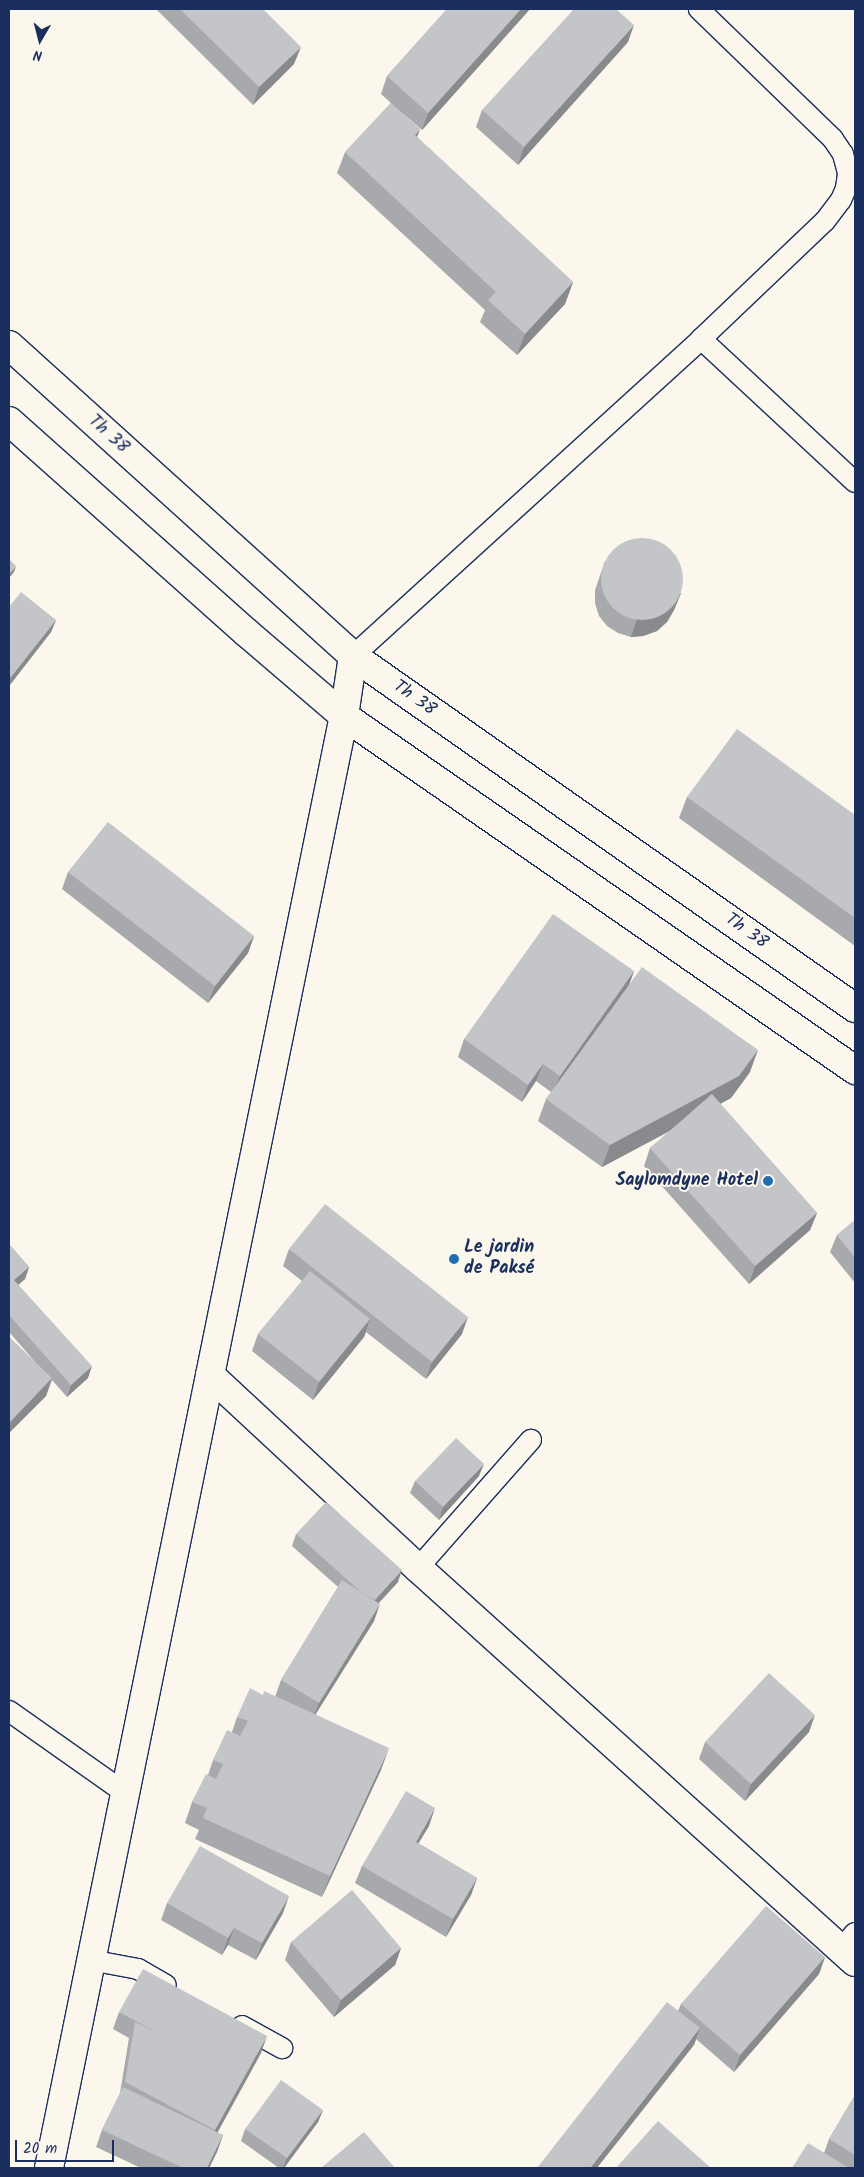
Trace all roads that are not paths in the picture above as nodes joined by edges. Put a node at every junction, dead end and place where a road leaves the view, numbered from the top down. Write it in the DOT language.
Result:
graph roads {
  1 [pos="699,9"];
  2 [pos="701,338"];
  3 [pos="9,345"];
  4 [pos="9,421"];
  5 [pos="855,482"];
  6 [pos="352,656"];
  7 [pos="344,716"];
  8 [pos="855,1008"];
  9 [pos="855,1070"];
  10 [pos="210,1375"];
  11 [pos="531,1440"];
  12 [pos="418,1568"];
  13 [pos="9,1711"];
  14 [pos="124,1792"];
  15 [pos="851,1948"];
  16 [pos="90,1960"];
  17 [pos="180,1992"];
  18 [pos="223,2016"];
  19 [pos="282,2048"];
  20 [pos="49,2168"];
  1 -- 2 [label="lane"];
  2 -- 5 [label="lane"];
  2 -- 6 [label="lane"];
  3 -- 6 [label="street, Th 38"];
  4 -- 7 [label="street"];
  6 -- 7 [label="street"];
  6 -- 8 [label="street, Th 38"];
  7 -- 9 [label="street"];
  7 -- 10 [label="street"];
  10 -- 12 [label="street"];
  10 -- 14 [label="street"];
  11 -- 12 [label="lane"];
  12 -- 15 [label="street"];
  13 -- 14 [label="lane"];
  14 -- 16 [label="street"];
  16 -- 17 [label="lane"];
  16 -- 20 [label="street"];
  18 -- 19 [label="lane"];
}
